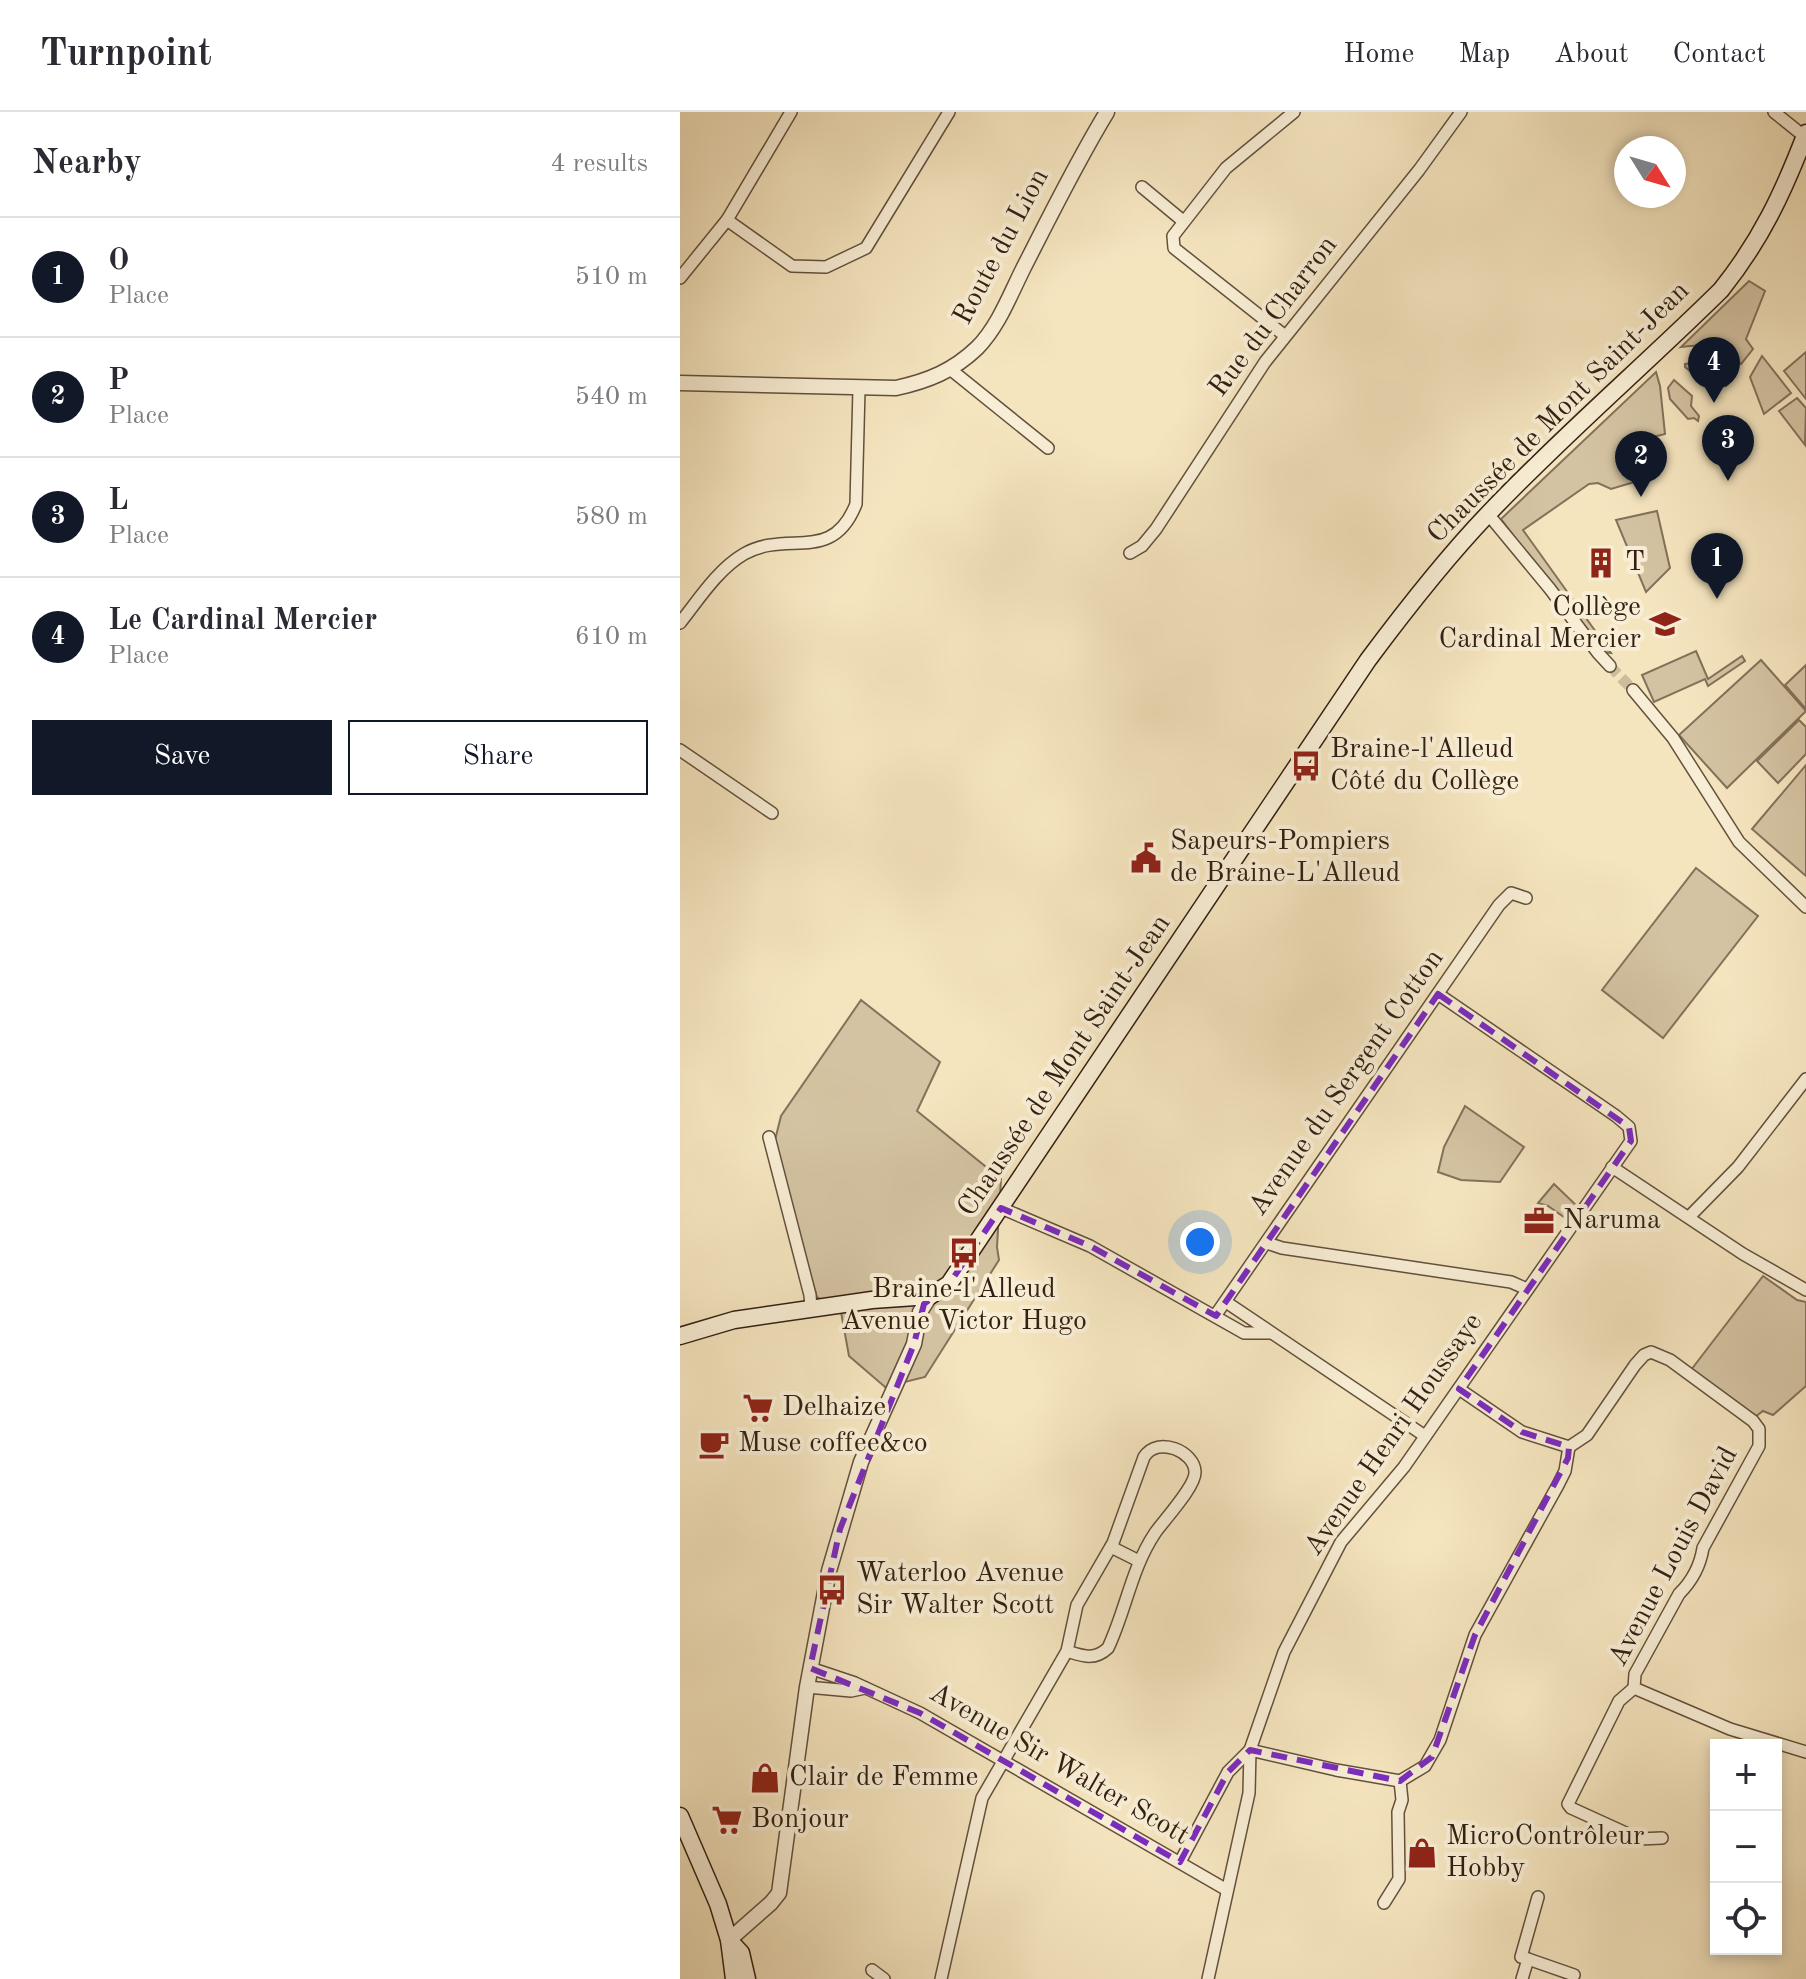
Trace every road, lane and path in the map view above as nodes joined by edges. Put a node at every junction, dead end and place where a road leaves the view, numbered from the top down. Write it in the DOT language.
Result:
graph roads {
  1 [pos="791,112"];
  2 [pos="949,112"];
  3 [pos="1107,112"];
  4 [pos="1294,112"];
  5 [pos="1461,112"];
  6 [pos="1774,112"];
  7 [pos="1805,135"];
  8 [pos="1142,187"];
  9 [pos="727,220"];
  10 [pos="1183,221"];
  11 [pos="680,278"];
  12 [pos="1284,335"];
  13 [pos="950,369"];
  14 [pos="680,383"];
  15 [pos="859,389"];
  16 [pos="1048,448"];
  17 [pos="1488,514"];
  18 [pos="1130,553"];
  19 [pos="680,623"];
  20 [pos="1610,666"];
  21 [pos="1633,690"];
  22 [pos="680,750"];
  23 [pos="772,813"];
  24 [pos="1526,898"];
  25 [pos="1806,907"];
  26 [pos="1438,994"];
  27 [pos="1806,1079"];
  28 [pos="769,1137"];
  29 [pos="1612,1167"];
  30 [pos="1001,1208"];
  31 [pos="1689,1217"];
  32 [pos="1267,1243"];
  33 [pos="1527,1289"];
  34 [pos="1806,1290"];
  35 [pos="930,1296"];
  36 [pos="1226,1302"];
  37 [pos="811,1308"];
  38 [pos="1215,1316"];
  39 [pos="1271,1333"];
  40 [pos="680,1336"];
  41 [pos="1459,1389"];
  42 [pos="1425,1436"];
  43 [pos="1569,1447"];
  44 [pos="1111,1547"];
  45 [pos="1139,1561"];
  46 [pos="1067,1651"];
  47 [pos="810,1668"];
  48 [pos="807,1687"];
  49 [pos="865,1688"];
  50 [pos="1634,1688"];
  51 [pos="1250,1750"];
  52 [pos="1806,1752"];
  53 [pos="1002,1761"];
  54 [pos="1400,1781"];
  55 [pos="680,1816"];
  56 [pos="1662,1838"];
  57 [pos="1180,1862"];
  58 [pos="1227,1890"];
  59 [pos="1538,1897"];
  60 [pos="1384,1903"];
  61 [pos="729,1940"];
  62 [pos="1528,1959"];
  63 [pos="872,1970"];
  64 [pos="1574,1975"];
  65 [pos="734,1979"];
  66 [pos="747,1979"];
  67 [pos="884,1979"];
  68 [pos="941,1979"];
  69 [pos="1208,1979"];
  70 [pos="1522,1979"];
  1 -- 9 [label="street"];
  2 -- 9 [label="street"];
  3 -- 13 [label="street, Route du Lion"];
  4 -- 10 [label="street"];
  5 -- 12 [label="street, Rue du Charron"];
  6 -- 7 [label="street"];
  7 -- 17 [label="main road, Chaussée de Mont Saint-Jean"];
  8 -- 10 [label="street"];
  9 -- 11 [label="street"];
  10 -- 12 [label="street"];
  12 -- 18 [label="street, Rue du Charron"];
  13 -- 15 [label="street, Route du Lion"];
  13 -- 16 [label="street"];
  14 -- 15 [label="street, Route du Lion"];
  15 -- 19 [label="street"];
  17 -- 20 [label="street"];
  17 -- 30 [label="main road, Chaussée de Mont Saint-Jean"];
  21 -- 25 [label="street"];
  22 -- 23 [label="street"];
  24 -- 26 [label="street, Avenue du Sergent Cotton"];
  26 -- 29 [label="street, Avenue Henri Houssaye"];
  26 -- 32 [label="street, Avenue du Sergent Cotton"];
  27 -- 31 [label="street"];
  28 -- 37 [label="street"];
  29 -- 31 [label="street"];
  29 -- 33 [label="street, Avenue Henri Houssaye"];
  30 -- 35 [label="main road, Chaussée de Mont Saint-Jean"];
  30 -- 38 [label="street"];
  31 -- 34 [label="street"];
  32 -- 33 [label="street"];
  32 -- 36 [label="street, Avenue du Sergent Cotton"];
  33 -- 41 [label="street, Avenue Henri Houssaye"];
  35 -- 37 [label="main road"];
  35 -- 47 [label="street, Chaussée de Mont Saint-Jean"];
  36 -- 38 [label="street, Avenue du Sergent Cotton"];
  36 -- 39 [label="street"];
  37 -- 40 [label="main road"];
  38 -- 39 [label="street"];
  39 -- 42 [label="street"];
  41 -- 42 [label="street, Avenue Henri Houssaye"];
  41 -- 43 [label="street"];
  42 -- 51 [label="street, Avenue Henri Houssaye"];
  43 -- 50 [label="street, Avenue Louis David"];
  43 -- 54 [label="street"];
  44 -- 45 [label="street"];
  44 -- 45 [label="street"];
  44 -- 46 [label="street"];
  45 -- 46 [label="street"];
  46 -- 53 [label="street"];
  47 -- 48 [label="street, Chaussée de Mont Saint-Jean"];
  47 -- 49 [label="street, Avenue Sir Walter Scott"];
  48 -- 49 [label="street, Avenue Sir Walter Scott"];
  48 -- 61 [label="street, Chaussée de Mont Saint-Jean"];
  49 -- 53 [label="street, Avenue Sir Walter Scott"];
  50 -- 52 [label="street, Avenue Louis David"];
  50 -- 56 [label="street"];
  51 -- 54 [label="street"];
  51 -- 57 [label="street, Avenue Henri Houssaye"];
  51 -- 58 [label="street, Avenue Henri Houssaye"];
  53 -- 57 [label="street, Avenue Sir Walter Scott"];
  53 -- 68 [label="street"];
  54 -- 60 [label="street"];
  55 -- 61 [label="main road"];
  57 -- 58 [label="street, Avenue Sir Walter Scott"];
  58 -- 69 [label="street, Avenue Henri Houssaye"];
  59 -- 62 [label="street"];
  61 -- 65 [label="main road"];
  61 -- 66 [label="main road"];
  62 -- 64 [label="street"];
  62 -- 70 [label="street"];
  63 -- 67 [label="street"];
}
